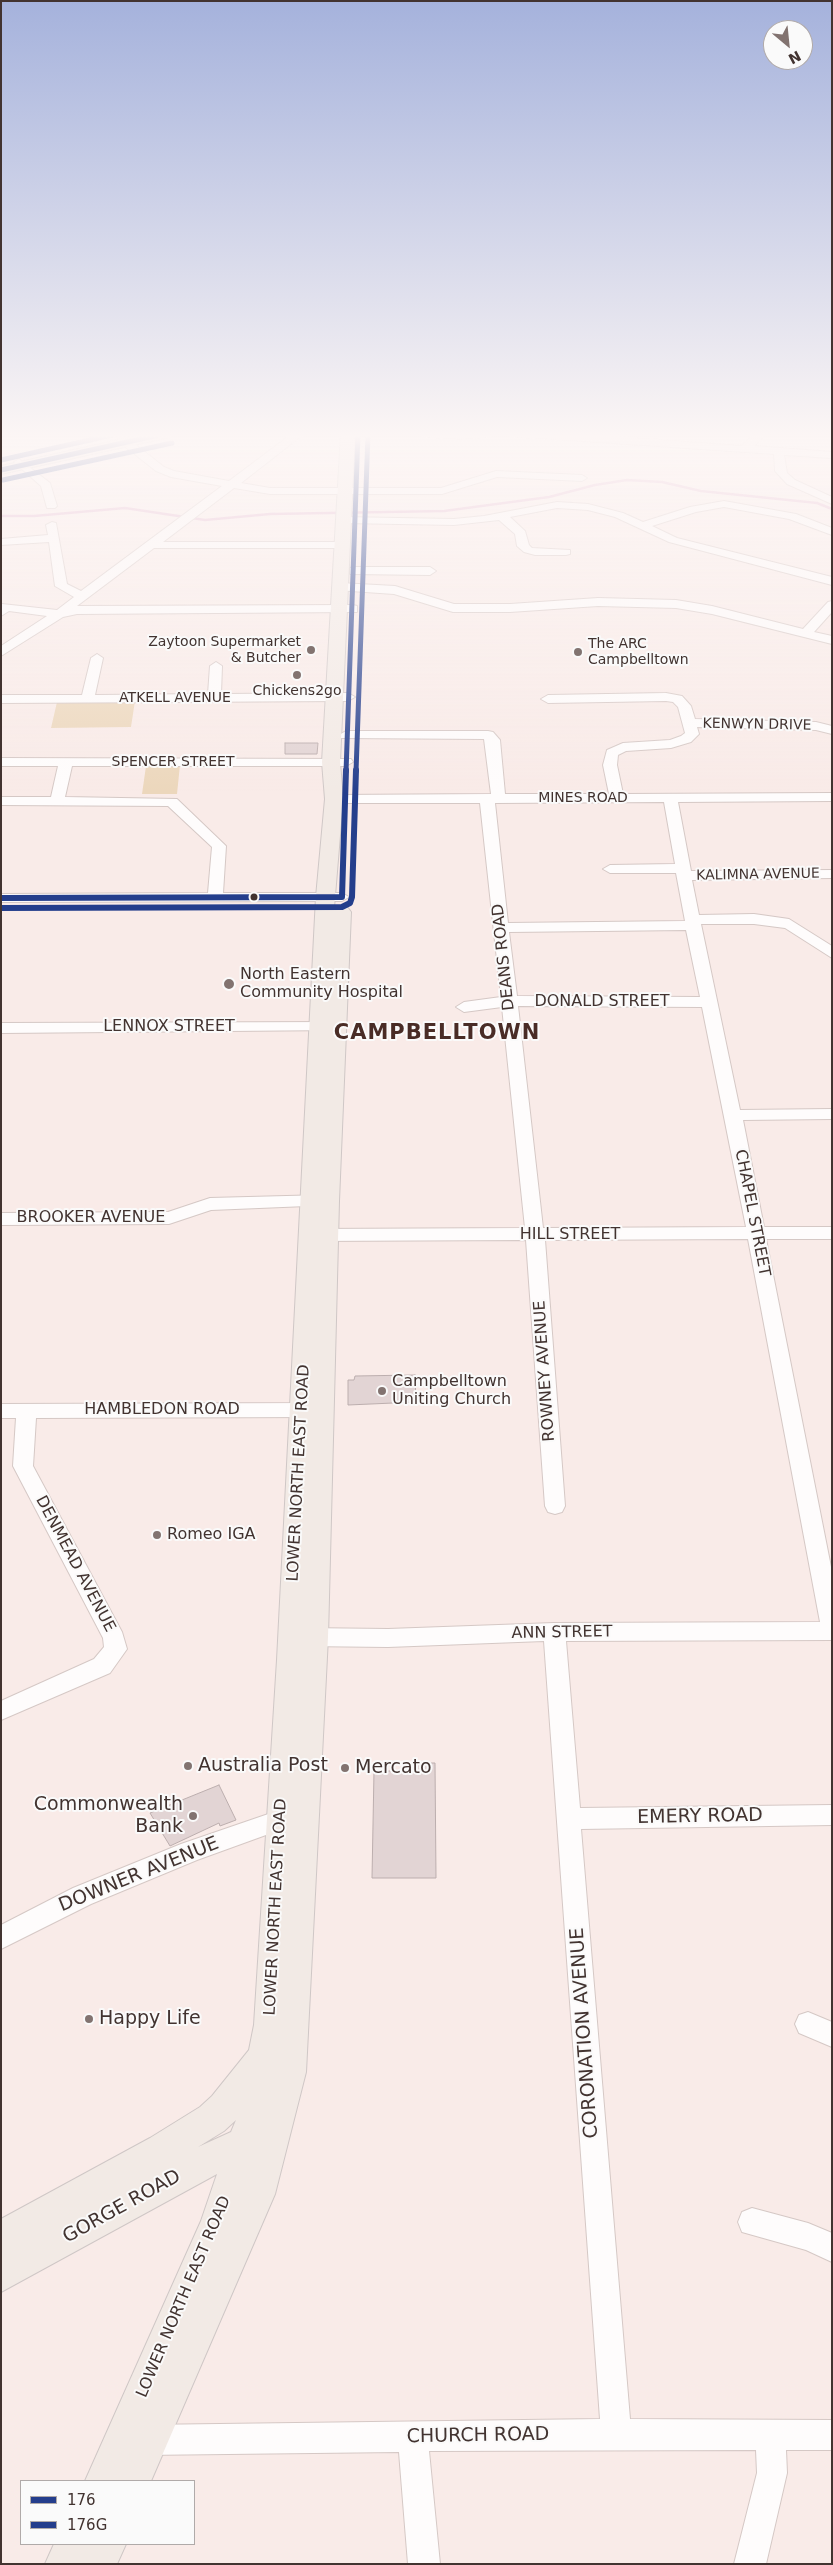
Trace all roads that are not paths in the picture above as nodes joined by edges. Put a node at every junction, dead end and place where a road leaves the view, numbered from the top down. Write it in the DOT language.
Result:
graph roads {
  1 [pos="56,553"];
  2 [pos="140,553"];
  3 [pos="343,553"];
  4 [pos="353,553"];
  5 [pos="722,553"];
  6 [pos="354,571"];
  7 [pos="430,571"];
  8 [pos="832,581"];
  9 [pos="347,587"];
  10 [pos="81,596"];
  11 [pos="832,605"];
  12 [pos="3,608"];
  13 [pos="346,609"];
  14 [pos="59,614"];
  15 [pos="806,633"];
  16 [pos="832,640"];
  17 [pos="1,652"];
  18 [pos="97,658"];
  19 [pos="216,666"];
  20 [pos="341,697"];
  21 [pos="214,698"];
  22 [pos="88,699"];
  23 [pos="548,699"];
  24 [pos="1,700"];
  25 [pos="690,723"];
  26 [pos="832,730"];
  27 [pos="346,735"];
  28 [pos="1,762"];
  29 [pos="338,762"];
  30 [pos="66,763"];
  31 [pos="617,797"];
  32 [pos="670,797"];
  33 [pos="832,797"];
  34 [pos="492,798"];
  35 [pos="340,799"];
  36 [pos="1,801"];
  37 [pos="57,801"];
  38 [pos="610,869"];
  39 [pos="684,872"];
  40 [pos="832,874"];
  41 [pos="214,897"];
  42 [pos="333,897"];
  43 [pos="1,898"];
  44 [pos="692,923"];
  45 [pos="501,928"];
  46 [pos="832,953"];
  47 [pos="508,1001"];
  48 [pos="710,1002"];
  49 [pos="464,1007"];
  50 [pos="327,1027"];
  51 [pos="1,1028"];
  52 [pos="832,1114"];
  53 [pos="733,1115"];
  54 [pos="319,1201"];
  55 [pos="1,1219"];
  56 [pos="756,1233"];
  57 [pos="832,1233"];
  58 [pos="318,1235"];
  59 [pos="535,1235"];
  60 [pos="312,1410"];
  61 [pos="1,1411"];
  62 [pos="27,1411"];
  63 [pos="555,1506"];
  64 [pos="832,1630"];
  65 [pos="554,1632"];
  66 [pos="303,1637"];
  67 [pos="1,1711"];
  68 [pos="832,1814"];
  69 [pos="569,1819"];
  70 [pos="280,1820"];
  71 [pos="1,1938"];
  72 [pos="808,2024"];
  73 [pos="832,2035"];
  74 [pos="264,2057"];
  75 [pos="258,2144"];
  76 [pos="162,2150"];
  77 [pos="752,2222"];
  78 [pos="1,2239"];
  79 [pos="832,2248"];
  80 [pos="1,2274"];
  81 [pos="616,2434"];
  82 [pos="832,2435"];
  83 [pos="414,2436"];
  84 [pos="770,2436"];
  85 [pos="136,2439"];
  86 [pos="105,2480"];
  87 [pos="132,2480"];
  88 [pos="74,2545"];
  89 [pos="106,2545"];
  90 [pos="65,2564"];
  91 [pos="97,2564"];
  92 [pos="424,2564"];
  93 [pos="750,2564"];
  1 -- 10 [label="street"];
  2 -- 10 [label="street"];
  3 -- 9 [label="main road, LOWER NORTH EAST ROAD"];
  4 -- 6 [label="main road, LOWER NORTH EAST ROAD"];
  5 -- 8 [label="street"];
  6 -- 7 [label="street"];
  6 -- 9 [label="main road, LOWER NORTH EAST ROAD"];
  9 -- 13 [label="main road, LOWER NORTH EAST ROAD"];
  9 -- 15 [label="street"];
  10 -- 14 [label="street"];
  11 -- 15 [label="street"];
  12 -- 14 [label="street"];
  13 -- 14 [label="street"];
  13 -- 20 [label="main road, LOWER NORTH EAST ROAD"];
  14 -- 17 [label="street"];
  15 -- 16 [label="street"];
  18 -- 22 [label="street"];
  19 -- 21 [label="street"];
  20 -- 21 [label="street, ATKELL AVENUE"];
  20 -- 27 [label="main road, LOWER NORTH EAST ROAD"];
  20 -- 29 [label="main road, LOWER NORTH EAST ROAD"];
  21 -- 22 [label="street, ATKELL AVENUE"];
  22 -- 24 [label="street, ATKELL AVENUE"];
  23 -- 25 [label="street, KENWYN DRIVE"];
  25 -- 26 [label="street, KENWYN DRIVE"];
  25 -- 31 [label="street"];
  27 -- 29 [label="main road, LOWER NORTH EAST ROAD"];
  27 -- 34 [label="street, DEANS ROAD"];
  28 -- 30 [label="street, SPENCER STREET"];
  29 -- 30 [label="street, SPENCER STREET"];
  29 -- 35 [label="main road, LOWER NORTH EAST ROAD"];
  30 -- 37 [label="street"];
  31 -- 32 [label="street, MINES ROAD"];
  31 -- 34 [label="street, MINES ROAD"];
  32 -- 33 [label="street, MINES ROAD"];
  32 -- 39 [label="street, CHAPEL STREET"];
  34 -- 35 [label="street, MINES ROAD"];
  34 -- 45 [label="street, DEANS ROAD"];
  35 -- 42 [label="main road, LOWER NORTH EAST ROAD"];
  36 -- 37 [label="street"];
  37 -- 41 [label="street"];
  38 -- 39 [label="street, KALIMNA AVENUE"];
  39 -- 40 [label="street, KALIMNA AVENUE"];
  39 -- 44 [label="street, CHAPEL STREET"];
  41 -- 42 [label="street"];
  41 -- 43 [label="street"];
  42 -- 50 [label="main road, LOWER NORTH EAST ROAD"];
  44 -- 45 [label="street"];
  44 -- 46 [label="street"];
  44 -- 48 [label="street, CHAPEL STREET"];
  45 -- 47 [label="street, DEANS ROAD"];
  47 -- 48 [label="street, DONALD STREET"];
  47 -- 49 [label="street, DONALD STREET"];
  47 -- 59 [label="street, DEANS ROAD"];
  48 -- 53 [label="street, CHAPEL STREET"];
  50 -- 51 [label="street, LENNOX STREET"];
  50 -- 54 [label="main road, LOWER NORTH EAST ROAD"];
  52 -- 53 [label="street"];
  53 -- 56 [label="street, CHAPEL STREET"];
  54 -- 55 [label="street, BROOKER AVENUE"];
  54 -- 58 [label="main road, LOWER NORTH EAST ROAD"];
  56 -- 57 [label="street, HILL STREET"];
  56 -- 59 [label="street, HILL STREET"];
  56 -- 64 [label="street, CHAPEL STREET"];
  58 -- 59 [label="street, HILL STREET"];
  58 -- 60 [label="main road, LOWER NORTH EAST ROAD"];
  59 -- 63 [label="street, ROWNEY AVENUE"];
  60 -- 62 [label="street, HAMBLEDON ROAD"];
  60 -- 66 [label="main road, LOWER NORTH EAST ROAD"];
  61 -- 62 [label="street, HAMBLEDON ROAD"];
  62 -- 67 [label="street, DENMEAD AVENUE"];
  64 -- 65 [label="street, ANN STREET"];
  65 -- 66 [label="street, ANN STREET"];
  65 -- 69 [label="street, CORONATION AVENUE"];
  66 -- 70 [label="main road, LOWER NORTH EAST ROAD"];
  66 -- 75 [label="main road, LOWER NORTH EAST ROAD"];
  68 -- 69 [label="street, EMERY ROAD"];
  69 -- 81 [label="street, CORONATION AVENUE"];
  70 -- 71 [label="street, DOWNER AVENUE"];
  70 -- 74 [label="main road, LOWER NORTH EAST ROAD"];
  72 -- 73 [label="street"];
  74 -- 75 [label="main road, LOWER NORTH EAST ROAD"];
  74 -- 76 [label="main road, GORGE ROAD"];
  75 -- 76 [label="main road, GORGE ROAD"];
  75 -- 80 [label="main road, GORGE ROAD"];
  75 -- 85 [label="main road, LOWER NORTH EAST ROAD"];
  76 -- 78 [label="main road, GORGE ROAD"];
  77 -- 79 [label="street"];
  81 -- 83 [label="street, CHURCH ROAD"];
  81 -- 84 [label="street, CHURCH ROAD"];
  82 -- 84 [label="street, CHURCH ROAD"];
  83 -- 85 [label="street, CHURCH ROAD"];
  83 -- 92 [label="street"];
  84 -- 93 [label="street"];
  85 -- 86 [label="main road, LOWER NORTH EAST ROAD"];
  85 -- 87 [label="main road, LOWER NORTH EAST ROAD"];
  88 -- 90 [label="main road"];
  89 -- 91 [label="main road"];
}
